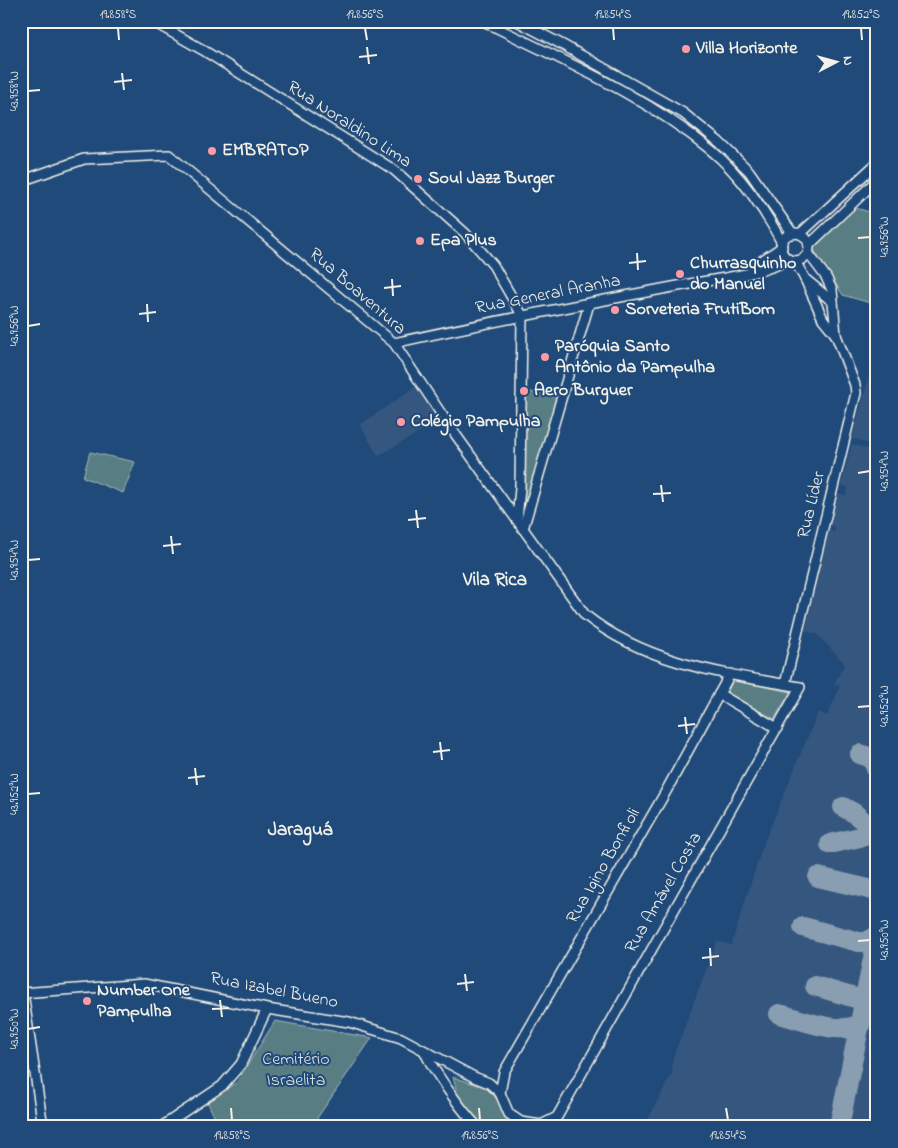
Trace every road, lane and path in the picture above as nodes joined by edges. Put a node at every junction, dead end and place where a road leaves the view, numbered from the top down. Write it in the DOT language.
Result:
graph roads {
  1 [pos="152,21"];
  2 [pos="483,21"];
  3 [pos="517,21"];
  4 [pos="877,163"];
  5 [pos="21,180"];
  6 [pos="877,180"];
  7 [pos="796,234"];
  8 [pos="782,245"];
  9 [pos="809,249"];
  10 [pos="792,260"];
  11 [pos="737,275"];
  12 [pos="805,278"];
  13 [pos="833,302"];
  14 [pos="589,304"];
  15 [pos="522,315"];
  16 [pos="836,335"];
  17 [pos="394,343"];
  18 [pos="517,520"];
  19 [pos="523,529"];
  20 [pos="730,674"];
  21 [pos="785,684"];
  22 [pos="800,687"];
  23 [pos="719,694"];
  24 [pos="777,728"];
  25 [pos="22,993"];
  26 [pos="267,1009"];
  27 [pos="426,1052"];
  28 [pos="504,1072"];
  29 [pos="489,1083"];
  30 [pos="500,1093"];
  31 [pos="509,1114"];
  32 [pos="43,1127"];
  33 [pos="161,1127"];
  34 [pos="478,1127"];
  35 [pos="511,1127"];
  1 -- 15 [label="street, Rua Noraldino Lima"];
  2 -- 8 [label="street"];
  3 -- 7 [label="street"];
  4 -- 7 [label="street"];
  5 -- 17 [label="street, Rua Boaventura"];
  6 -- 9 [label="street"];
  7 -- 8 [label="street"];
  7 -- 9 [label="street"];
  8 -- 10 [label="street"];
  8 -- 11 [label="street, Rua General Aranha"];
  9 -- 10 [label="street"];
  9 -- 13 [label="street, Rua Líder"];
  10 -- 11 [label="street, Rua General Aranha"];
  10 -- 12 [label="street, Rua Líder"];
  11 -- 14 [label="street, Rua General Aranha"];
  12 -- 13 [label="street, Rua Líder"];
  12 -- 16 [label="street, Rua Líder"];
  13 -- 16 [label="street, Rua Líder"];
  14 -- 15 [label="street, Rua General Aranha"];
  14 -- 19 [label="street"];
  15 -- 17 [label="street, Rua General Aranha"];
  15 -- 18 [label="street"];
  16 -- 21 [label="street, Rua Líder"];
  17 -- 18 [label="street, Rua Boaventura"];
  18 -- 19 [label="street, Rua Boaventura"];
  19 -- 20 [label="street, Rua Boaventura"];
  20 -- 21 [label="street, Rua Boaventura"];
  20 -- 23 [label="street, Rua Igino Bonfioli"];
  21 -- 22 [label="street, Rua Boaventura"];
  22 -- 24 [label="street, Rua Amável Costa"];
  23 -- 24 [label="street"];
  23 -- 28 [label="street, Rua Igino Bonfioli"];
  24 -- 31 [label="street, Rua Amável Costa"];
  25 -- 26 [label="street, Rua Izabel Bueno"];
  25 -- 32 [label="street"];
  26 -- 27 [label="street, Rua Izabel Bueno"];
  26 -- 33 [label="street"];
  27 -- 29 [label="street, Rua Izabel Bueno"];
  27 -- 34 [label="street"];
  28 -- 29 [label="street, Rua Igino Bonfioli"];
  28 -- 30 [label="street, Rua Igino Bonfioli"];
  29 -- 30 [label="street, Rua Izabel Bueno"];
  30 -- 31 [label="street"];
  31 -- 35 [label="street"];
}
